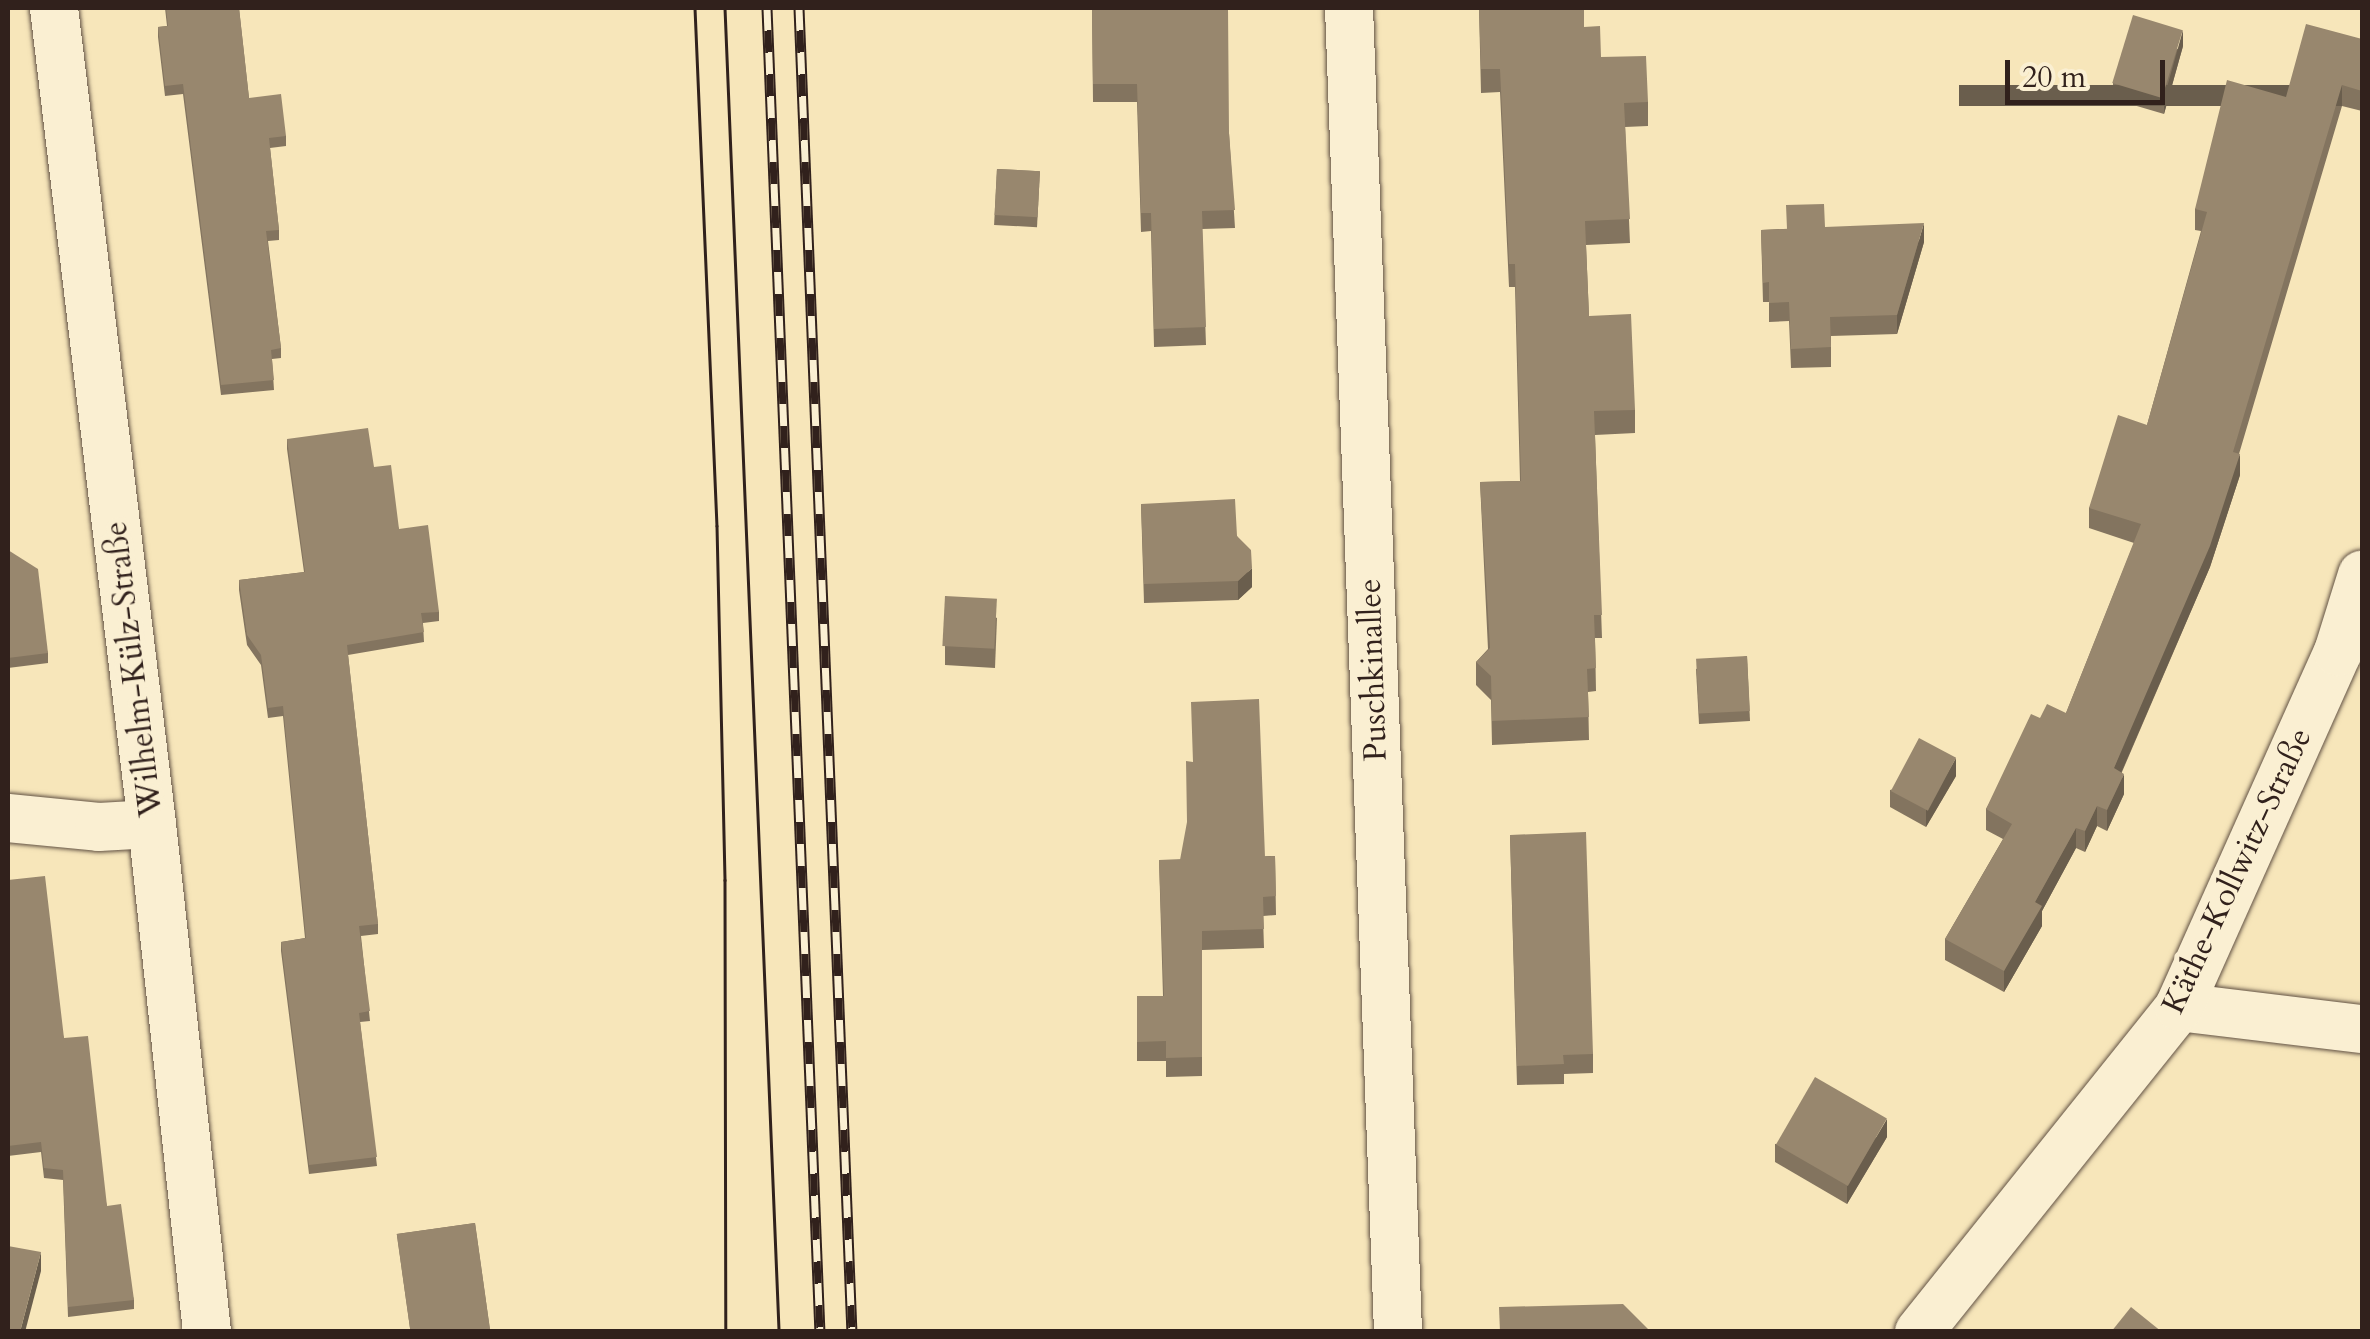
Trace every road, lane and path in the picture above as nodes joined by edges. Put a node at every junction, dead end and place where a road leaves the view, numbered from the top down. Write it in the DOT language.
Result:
graph roads {
  1 [pos="54,8"];
  2 [pos="1348,8"];
  3 [pos="2362,574"];
  4 [pos="8,818"];
  5 [pos="152,824"];
  6 [pos="2179,1007"];
  7 [pos="2362,1029"];
  8 [pos="207,1332"];
  9 [pos="1398,1332"];
  10 [pos="1919,1332"];
  1 -- 5 [label="street, Wilhelm-Külz-Straße"];
  2 -- 9 [label="street, Puschkinallee"];
  3 -- 6 [label="street, Käthe-Kollwitz-Straße"];
  4 -- 5 [label="street"];
  5 -- 8 [label="street, Wilhelm-Külz-Straße"];
  6 -- 7 [label="street"];
  6 -- 10 [label="street, Käthe-Kollwitz-Straße"];
}
